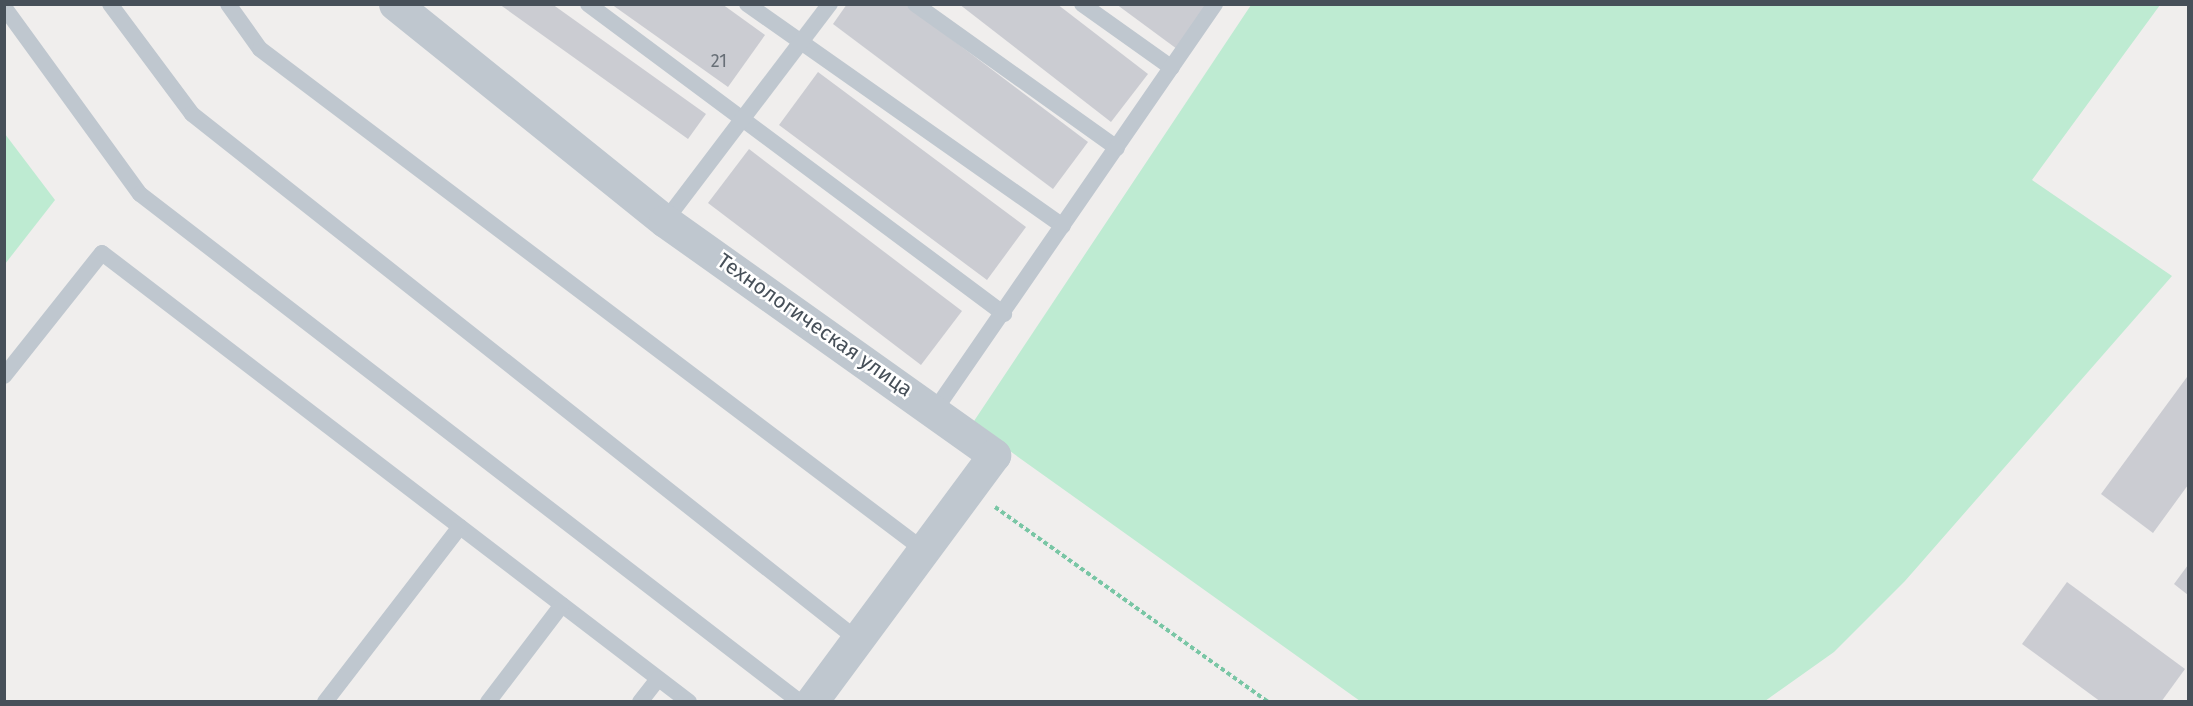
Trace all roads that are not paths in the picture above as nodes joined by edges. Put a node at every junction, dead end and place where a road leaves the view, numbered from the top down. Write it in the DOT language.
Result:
graph roads {
  1 [pos="110,4"];
  2 [pos="228,4"];
  3 [pos="395,4"];
  4 [pos="588,4"];
  5 [pos="747,4"];
  6 [pos="830,4"];
  7 [pos="915,4"];
  8 [pos="1082,4"];
  9 [pos="1215,4"];
  10 [pos="4,7"];
  11 [pos="800,43"];
  12 [pos="1172,68"];
  13 [pos="741,121"];
  14 [pos="1117,148"];
  15 [pos="665,221"];
  16 [pos="1064,226"];
  17 [pos="1004,314"];
  18 [pos="4,376"];
  19 [pos="935,410"];
  20 [pos="460,527"];
  21 [pos="925,551"];
  22 [pos="561,605"];
  23 [pos="858,640"];
  24 [pos="658,679"];
  25 [pos="326,702"];
  26 [pos="488,702"];
  27 [pos="640,702"];
  28 [pos="689,702"];
  29 [pos="800,702"];
  30 [pos="811,702"];
  1 -- 23 [label="lane"];
  2 -- 21 [label="lane"];
  3 -- 15 [label="street, Технологическая улица"];
  4 -- 13 [label="lane"];
  5 -- 11 [label="lane"];
  6 -- 11 [label="lane"];
  7 -- 14 [label="lane"];
  8 -- 12 [label="lane"];
  9 -- 12 [label="lane"];
  10 -- 29 [label="lane"];
  11 -- 13 [label="lane"];
  11 -- 16 [label="lane"];
  12 -- 14 [label="lane"];
  13 -- 15 [label="lane"];
  13 -- 17 [label="lane"];
  14 -- 16 [label="lane"];
  15 -- 19 [label="street, Технологическая улица"];
  16 -- 17 [label="lane"];
  17 -- 19 [label="lane"];
  18 -- 20 [label="lane"];
  19 -- 21 [label="street, Технологическая улица"];
  20 -- 22 [label="lane"];
  20 -- 25 [label="lane"];
  21 -- 23 [label="street, Технологическая улица"];
  22 -- 24 [label="lane"];
  22 -- 26 [label="lane"];
  23 -- 30 [label="street, Технологическая улица"];
  24 -- 27 [label="lane"];
  24 -- 28 [label="lane"];
}
